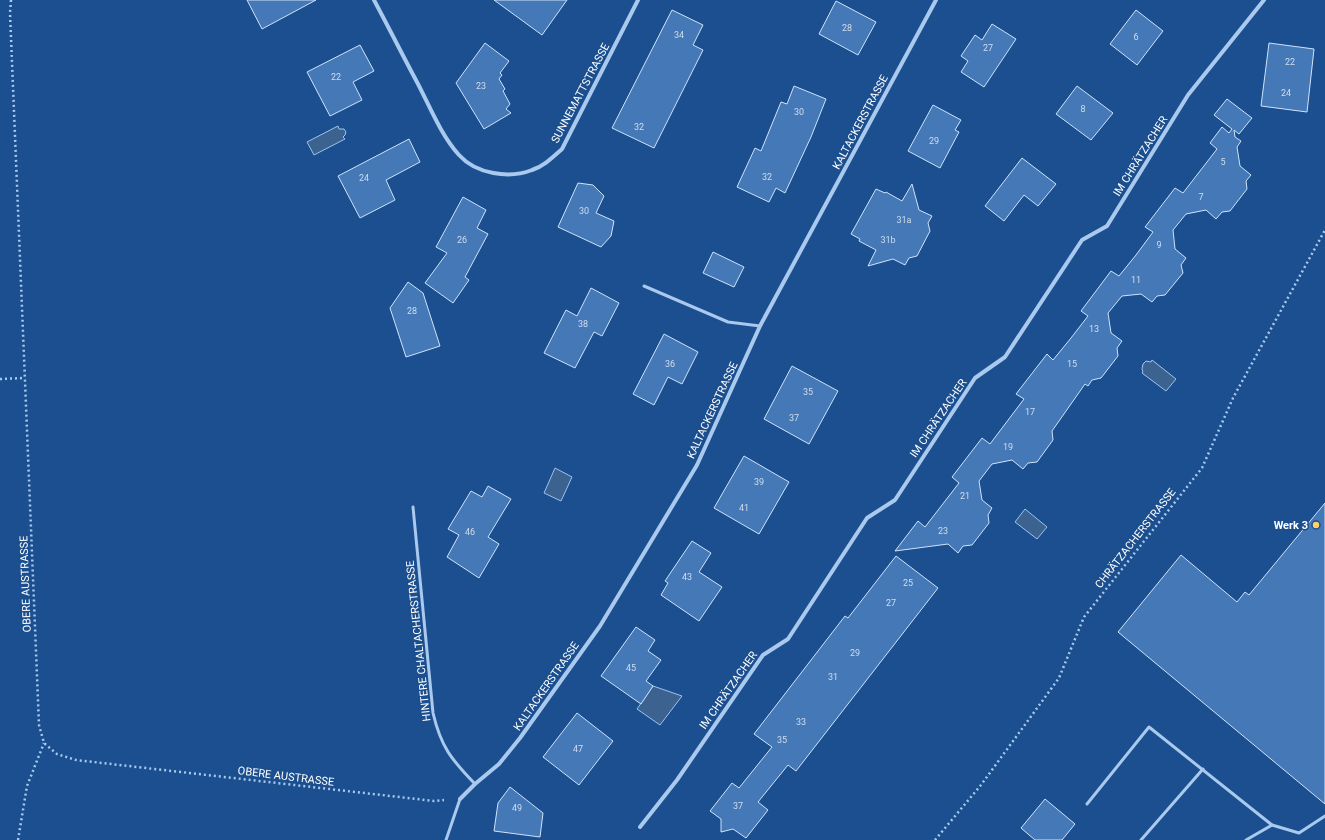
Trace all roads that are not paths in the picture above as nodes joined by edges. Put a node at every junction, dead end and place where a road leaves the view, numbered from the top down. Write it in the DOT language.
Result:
graph roads {
  1 [pos="374,0"];
  2 [pos="638,0"];
  3 [pos="936,0"];
  4 [pos="1264,0"];
  5 [pos="644,286"];
  6 [pos="760,326"];
  7 [pos="413,508"];
  8 [pos="1203,769"];
  9 [pos="475,784"];
  10 [pos="460,799"];
  11 [pos="1087,804"];
  12 [pos="1325,816"];
  13 [pos="1272,825"];
  14 [pos="640,827"];
  15 [pos="446,840"];
  16 [pos="1141,840"];
  17 [pos="1246,840"];
  1 -- 2 [label="street, SUNNEMATTSTRASSE"];
  3 -- 6 [label="street, KALTACKERSTRASSE"];
  4 -- 14 [label="street, IM CHRÄTZACHER"];
  5 -- 6 [label="lane"];
  6 -- 9 [label="street, KALTACKERSTRASSE"];
  7 -- 9 [label="lane, HINTERE CHALTACHERSTRASSE"];
  8 -- 11 [label="lane"];
  8 -- 13 [label="lane"];
  8 -- 16 [label="lane"];
  9 -- 10 [label="street, KALTACKERSTRASSE"];
  10 -- 15 [label="lane"];
  12 -- 13 [label="lane"];
  13 -- 17 [label="lane"];
}
